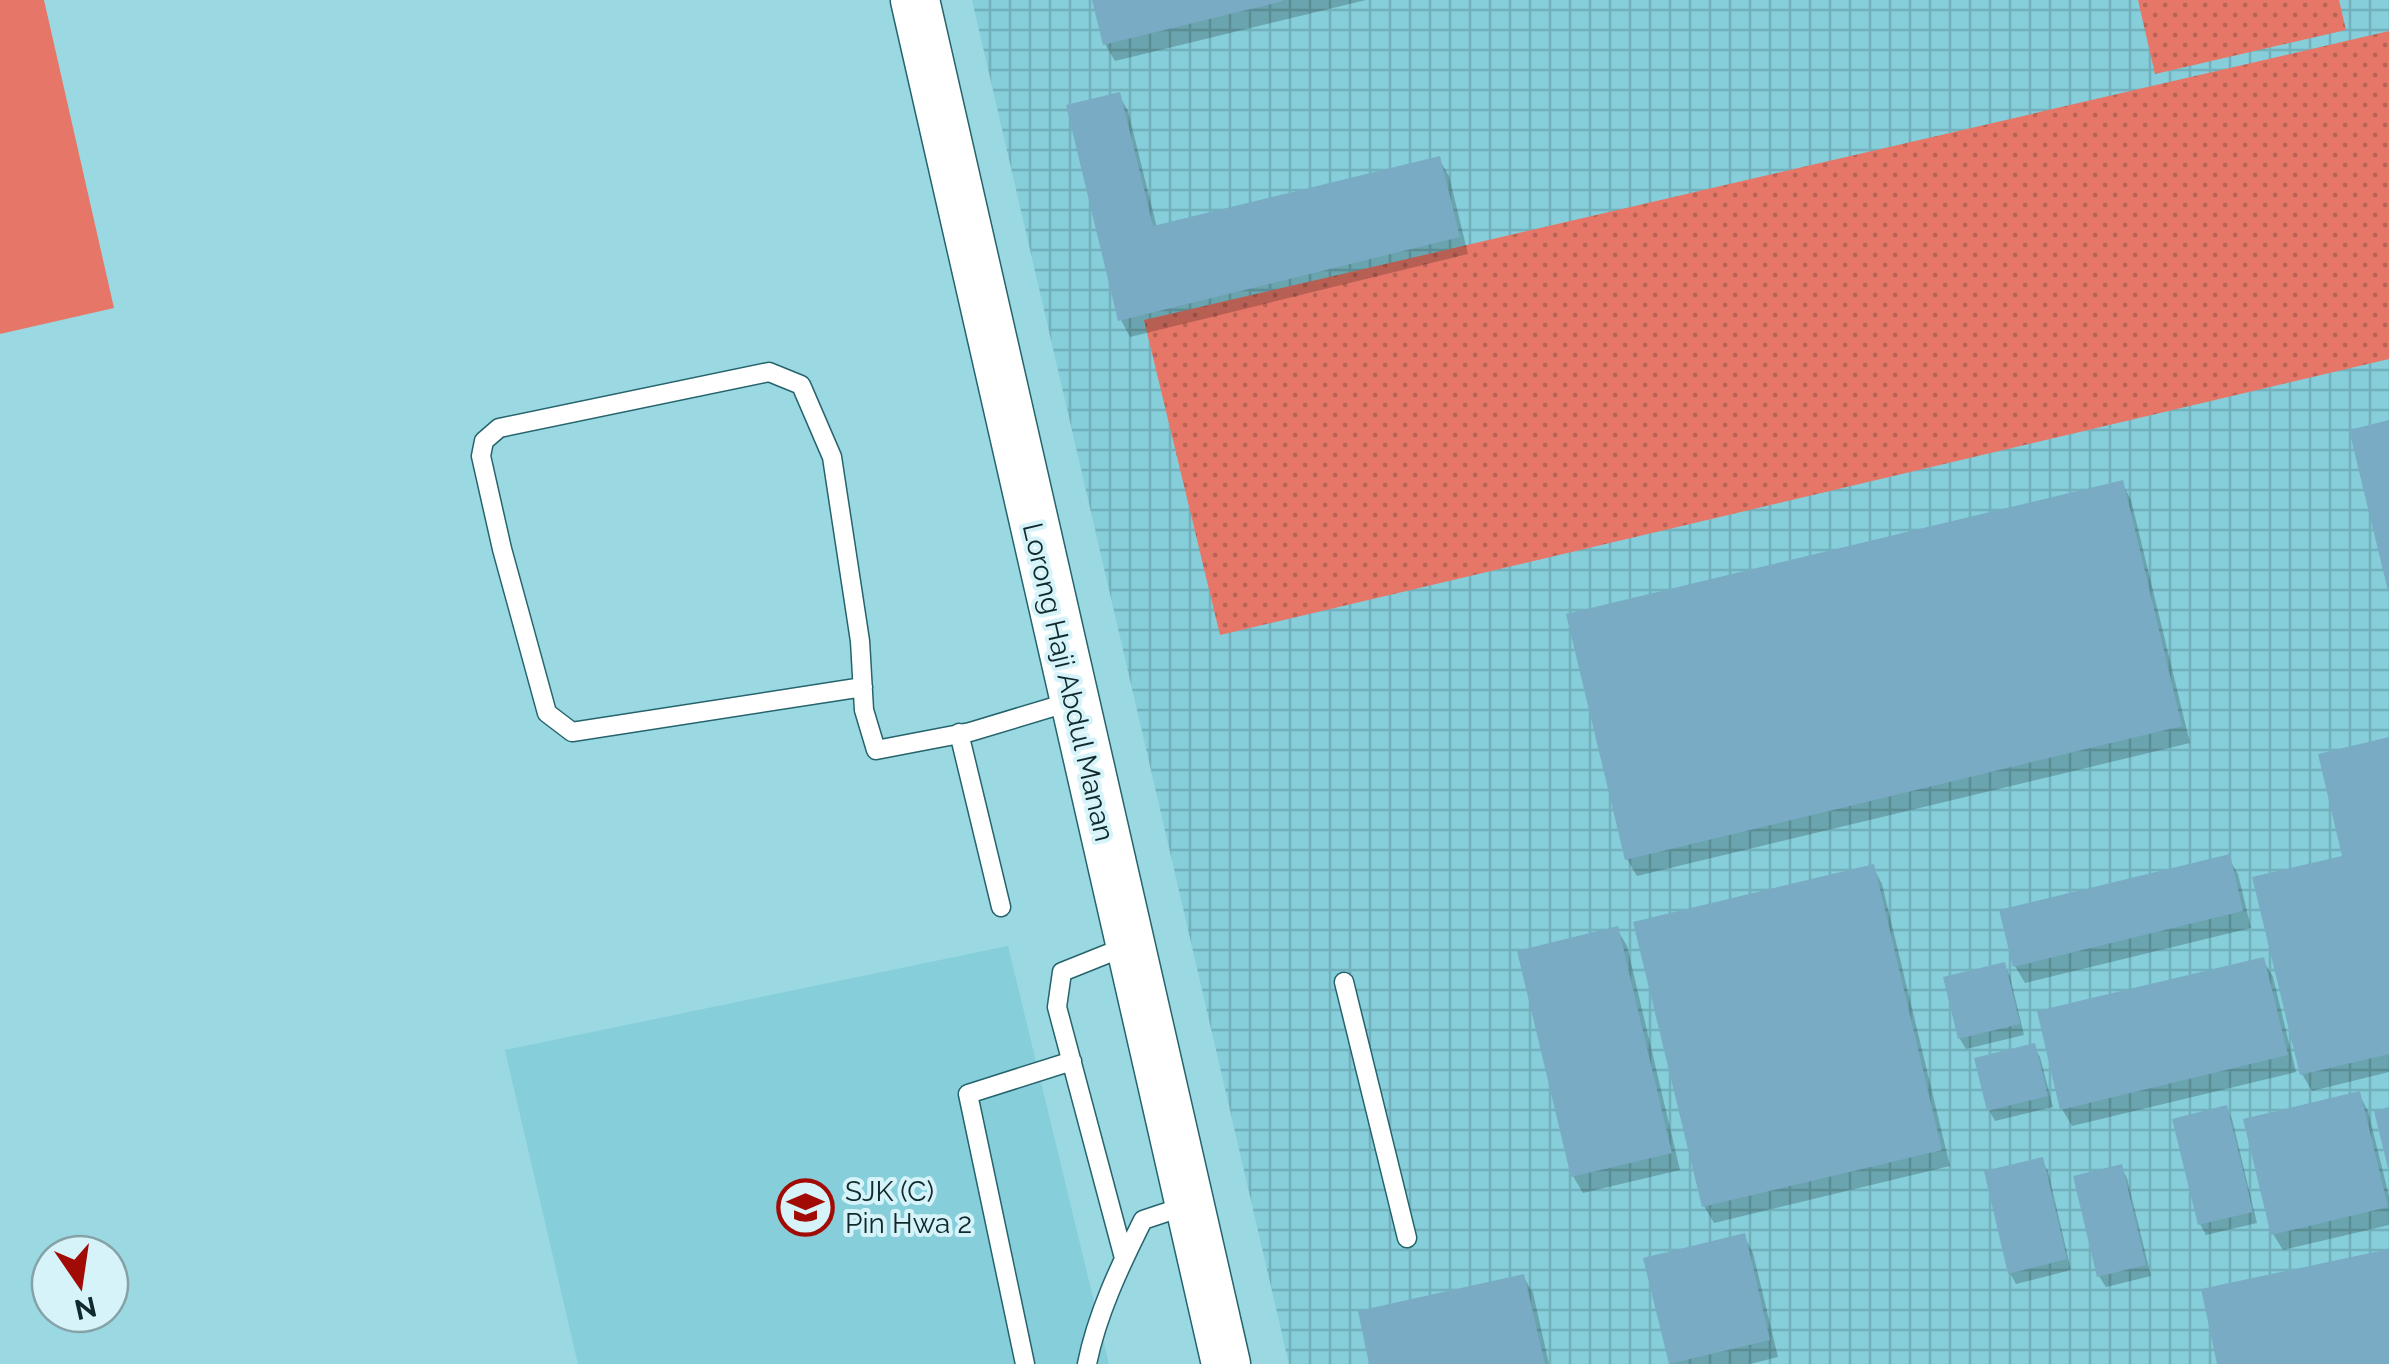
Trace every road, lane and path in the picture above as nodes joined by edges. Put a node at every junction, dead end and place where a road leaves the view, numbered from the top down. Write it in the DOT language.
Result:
graph roads {
  1 [pos="914,0"];
  2 [pos="1069,680"];
  3 [pos="862,687"];
  4 [pos="959,734"];
  5 [pos="1001,907"];
  6 [pos="1129,945"];
  7 [pos="1344,982"];
  8 [pos="1072,1061"];
  9 [pos="1188,1205"];
  10 [pos="1407,1238"];
  11 [pos="1124,1258"];
  12 [pos="1024,1364"];
  13 [pos="1087,1364"];
  14 [pos="1226,1364"];
  1 -- 2 [label="street, Lorong Haji Abdul Manan"];
  2 -- 4 [label="lane"];
  2 -- 6 [label="street, Lorong Haji Abdul Manan"];
  3 -- 3 [label="lane"];
  3 -- 4 [label="lane"];
  4 -- 5 [label="lane"];
  6 -- 8 [label="lane"];
  6 -- 9 [label="street, Lorong Haji Abdul Manan"];
  7 -- 10 [label="lane"];
  8 -- 11 [label="lane"];
  8 -- 12 [label="lane"];
  9 -- 11 [label="lane"];
  9 -- 14 [label="street, Lorong Haji Abdul Manan"];
  11 -- 13 [label="lane"];
}
